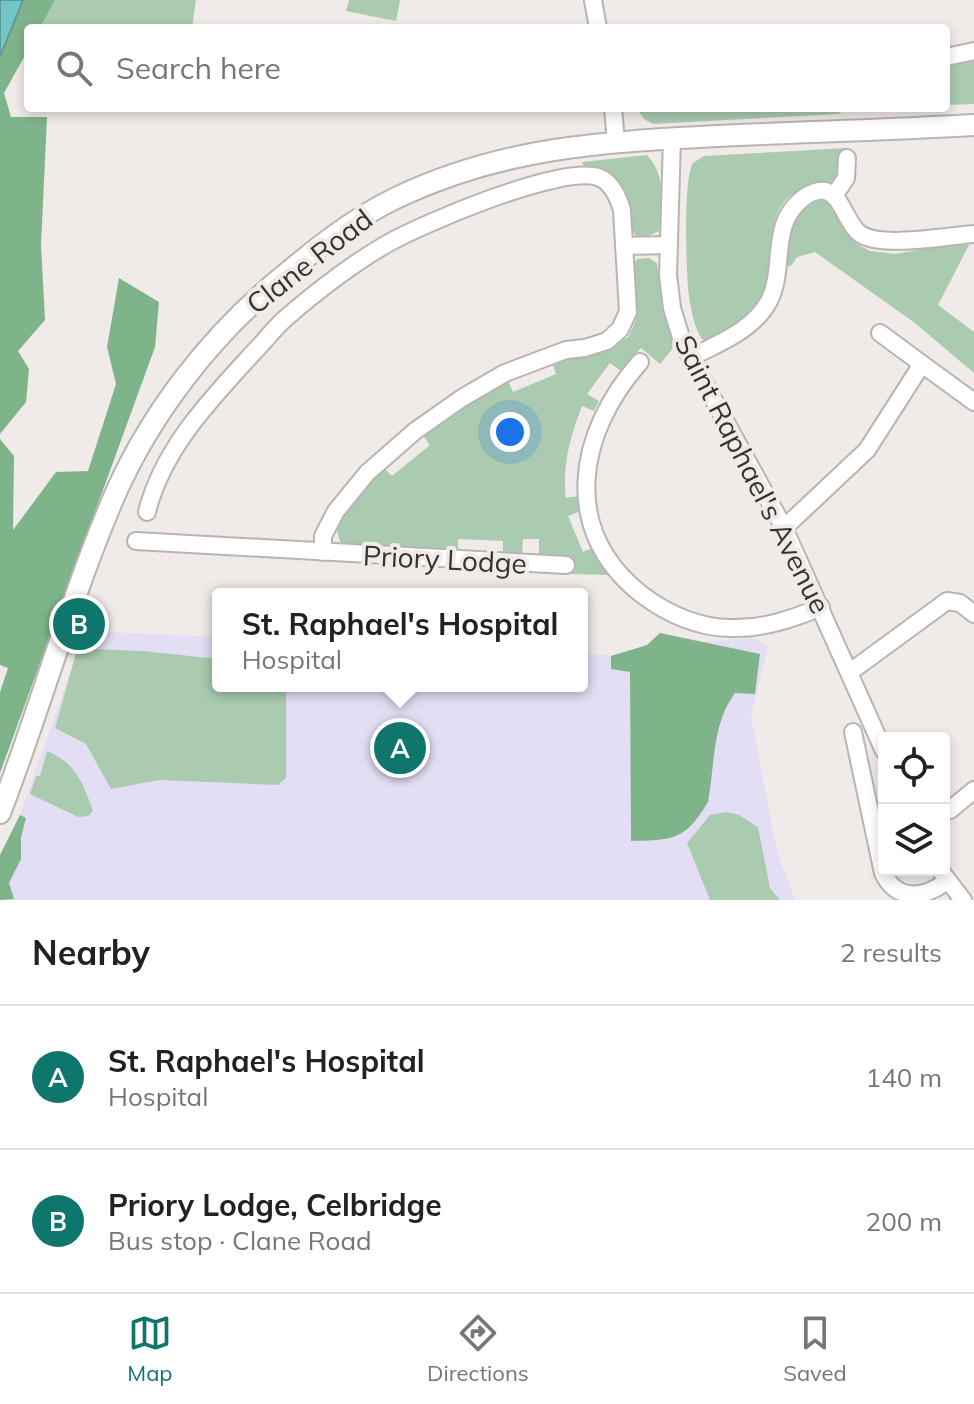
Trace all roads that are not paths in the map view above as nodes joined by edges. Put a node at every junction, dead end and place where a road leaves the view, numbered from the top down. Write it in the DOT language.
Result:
graph roads {
  1 [pos="593,0"];
  2 [pos="597,24"];
  3 [pos="974,51"];
  4 [pos="950,56"];
  5 [pos="613,112"];
  6 [pos="974,125"];
  7 [pos="672,138"];
  8 [pos="616,142"];
  9 [pos="847,158"];
  10 [pos="834,196"];
  11 [pos="974,234"];
  12 [pos="669,245"];
  13 [pos="624,246"];
  14 [pos="880,333"];
  15 [pos="690,358"];
  16 [pos="640,362"];
  17 [pos="922,364"];
  18 [pos="974,402"];
  19 [pos="147,512"];
  20 [pos="784,528"];
  21 [pos="136,541"];
  22 [pos="323,552"];
  23 [pos="566,565"];
  24 [pos="821,607"];
  25 [pos="974,614"];
  26 [pos="850,672"];
  27 [pos="853,732"];
  28 [pos="878,737"];
  29 [pos="974,790"];
  30 [pos="950,810"];
  31 [pos="0,813"];
  32 [pos="878,850"];
  33 [pos="884,876"];
  34 [pos="944,876"];
  35 [pos="963,900"];
  1 -- 2 [label="street"];
  3 -- 4 [label="street"];
  5 -- 8 [label="street"];
  6 -- 7 [label="main road, Clane Road"];
  7 -- 8 [label="main road, Clane Road"];
  7 -- 12 [label="street, Saint Raphael's Avenue"];
  8 -- 31 [label="main road, Clane Road"];
  9 -- 10 [label="street"];
  10 -- 11 [label="street"];
  10 -- 15 [label="street"];
  12 -- 13 [label="street"];
  12 -- 15 [label="street, Saint Raphael's Avenue"];
  13 -- 19 [label="street, Priory Lodge"];
  13 -- 22 [label="street, Priory Lodge"];
  14 -- 17 [label="street"];
  15 -- 20 [label="street, Saint Raphael's Avenue"];
  16 -- 24 [label="street"];
  17 -- 18 [label="street"];
  17 -- 20 [label="street"];
  20 -- 24 [label="street, Saint Raphael's Avenue"];
  21 -- 22 [label="street, Priory Lodge"];
  22 -- 23 [label="street, Priory Lodge"];
  24 -- 26 [label="street, Saint Raphael's Avenue"];
  25 -- 26 [label="street"];
  26 -- 28 [label="street, Saint Raphael's Avenue"];
  27 -- 32 [label="street"];
  29 -- 30 [label="street"];
  33 -- 34 [label="street"];
  34 -- 35 [label="street"];
}
